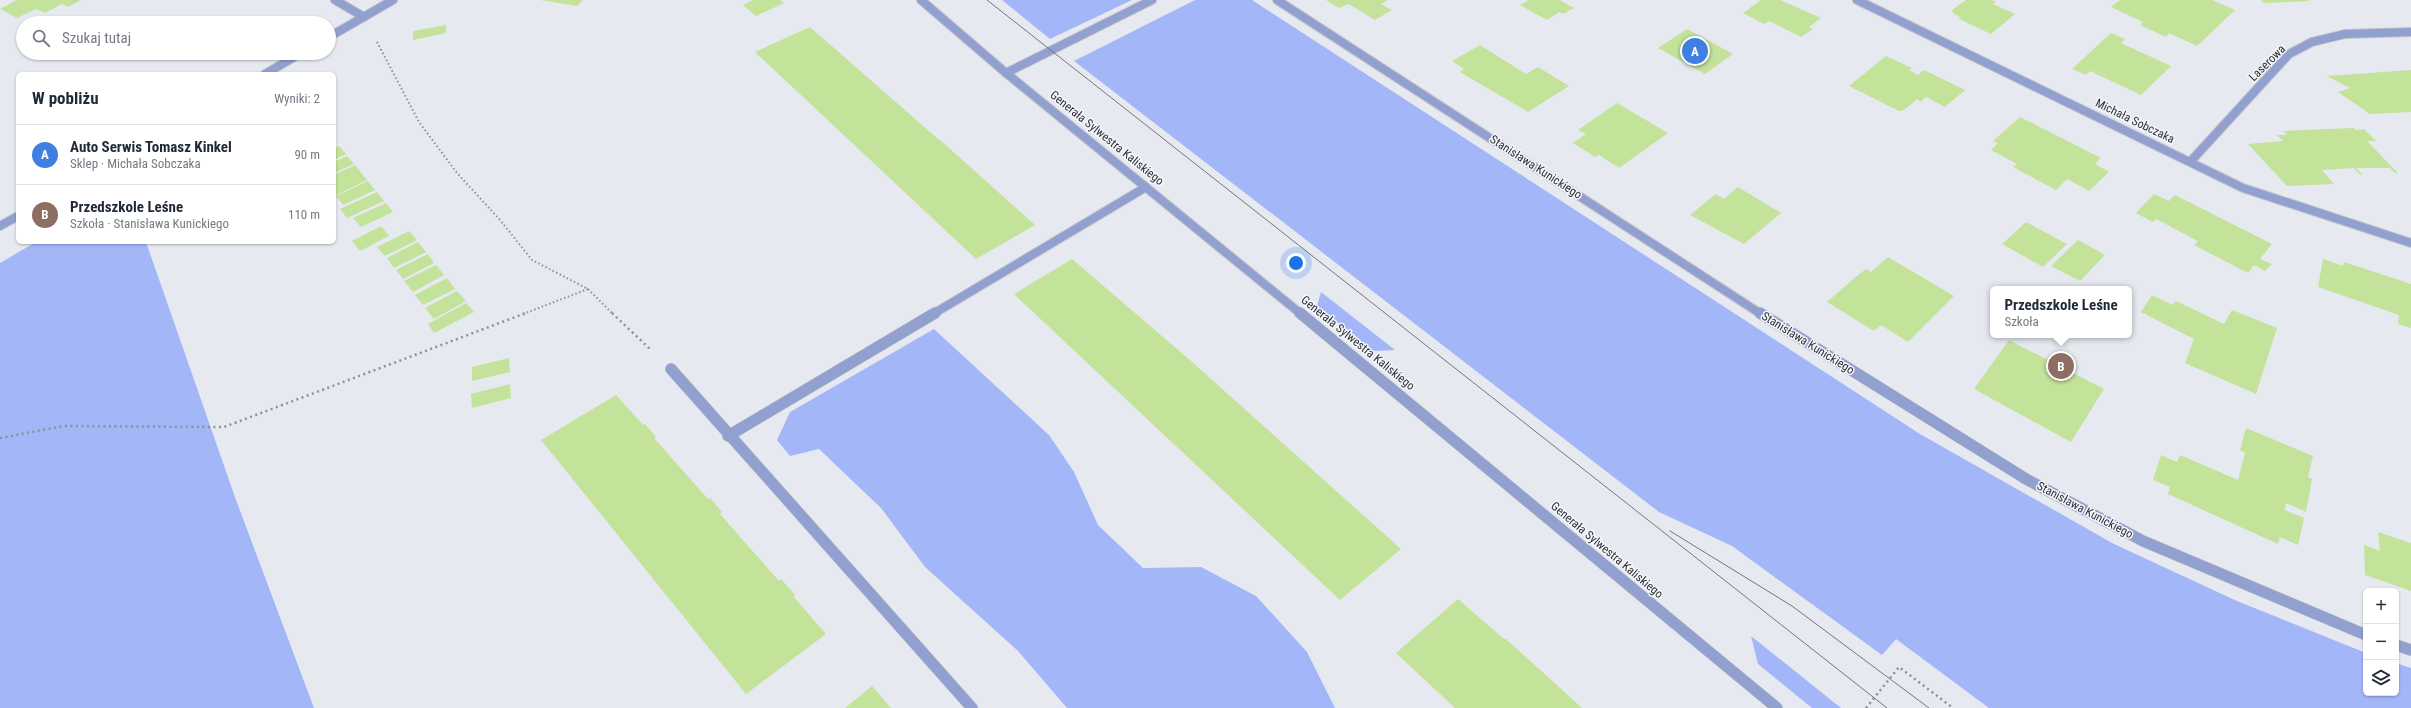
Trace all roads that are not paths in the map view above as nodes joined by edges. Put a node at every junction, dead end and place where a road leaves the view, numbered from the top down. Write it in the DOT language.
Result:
graph roads {
  1 [pos="335,0"];
  2 [pos="393,0"];
  3 [pos="921,0"];
  4 [pos="1152,0"];
  5 [pos="1278,0"];
  6 [pos="1857,0"];
  7 [pos="364,17"];
  8 [pos="2411,32"];
  9 [pos="336,33"];
  10 [pos="289,60"];
  11 [pos="268,72"];
  12 [pos="1006,73"];
  13 [pos="2191,161"];
  14 [pos="1146,187"];
  15 [pos="16,217"];
  16 [pos="0,226"];
  17 [pos="2411,243"];
  18 [pos="671,369"];
  19 [pos="728,436"];
  20 [pos="2363,633"];
  21 [pos="2399,646"];
  22 [pos="2411,650"];
  23 [pos="972,708"];
  24 [pos="1777,708"];
  1 -- 7 [label="street"];
  2 -- 7 [label="street"];
  3 -- 12 [label="street, Generała Sylwestra Kaliskiego"];
  4 -- 12 [label="street"];
  5 -- 20 [label="street, Stanisława Kunickiego"];
  6 -- 13 [label="street, Michała Sobczaka"];
  7 -- 9 [label="street"];
  8 -- 13 [label="street, Laserowa"];
  10 -- 11 [label="street"];
  12 -- 14 [label="street, Generała Sylwestra Kaliskiego"];
  13 -- 17 [label="street, Michała Sobczaka"];
  14 -- 19 [label="street"];
  14 -- 24 [label="street, Generała Sylwestra Kaliskiego"];
  15 -- 16 [label="street"];
  18 -- 19 [label="street"];
  19 -- 23 [label="street"];
  21 -- 22 [label="street"];
}
